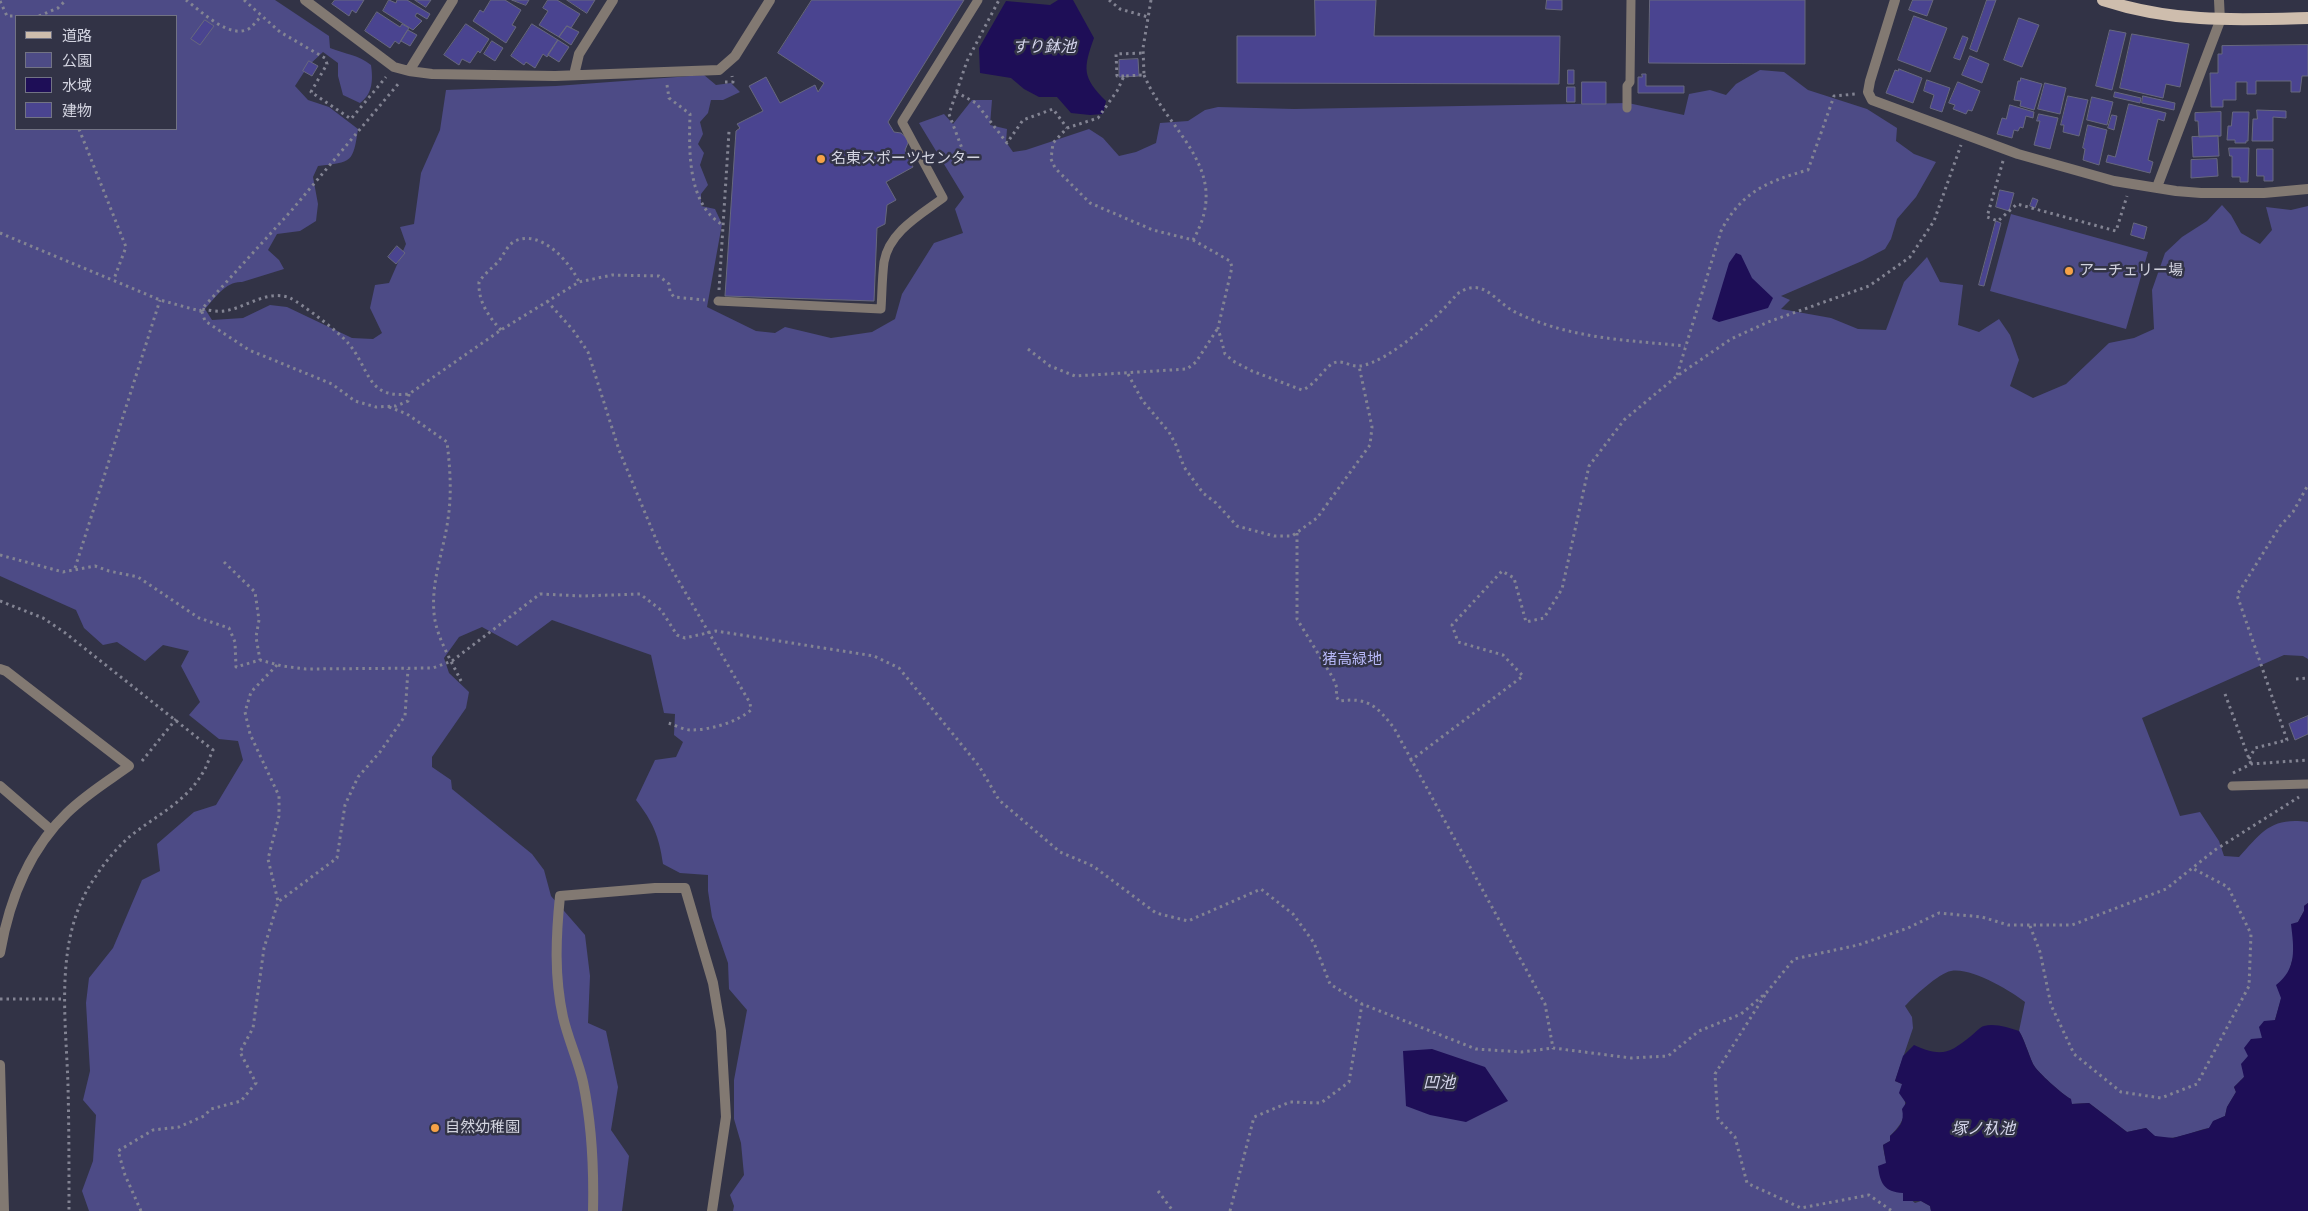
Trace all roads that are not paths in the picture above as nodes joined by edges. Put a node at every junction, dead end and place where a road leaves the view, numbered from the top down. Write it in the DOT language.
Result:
graph roads {
  1 [pos="305,0"];
  2 [pos="453,0"];
  3 [pos="613,0"];
  4 [pos="770,0"];
  5 [pos="978,0"];
  6 [pos="1631,0"];
  7 [pos="1895,0"];
  8 [pos="2103,0"];
  9 [pos="2219,0"];
  10 [pos="2308,18"];
  11 [pos="2220,20"];
  12 [pos="409,71"];
  13 [pos="574,74"];
  14 [pos="1627,108"];
  15 [pos="2157,187"];
  16 [pos="2308,189"];
  17 [pos="718,301"];
  18 [pos="0,669"];
  19 [pos="2308,784"];
  20 [pos="0,786"];
  21 [pos="2232,786"];
  22 [pos="51,830"];
  23 [pos="0,953"];
  24 [pos="0,1065"];
  25 [pos="1,1165"];
  26 [pos="4,1211"];
  27 [pos="593,1211"];
  28 [pos="712,1211"];
  1 -- 12 [label="street"];
  2 -- 12 [label="street"];
  3 -- 13 [label="street"];
  4 -- 13 [label="street"];
  5 -- 17 [label="lane"];
  6 -- 14 [label="lane"];
  7 -- 15 [label="street"];
  8 -- 11 [label="main road"];
  9 -- 11 [label="street"];
  10 -- 11 [label="main road"];
  11 -- 15 [label="street"];
  12 -- 13 [label="street"];
  15 -- 16 [label="street"];
  18 -- 22 [label="street"];
  19 -- 21 [label="lane"];
  20 -- 22 [label="street"];
  22 -- 23 [label="street"];
  24 -- 25 [label="street"];
  25 -- 26 [label="street"];
  27 -- 28 [label="street"];
}
